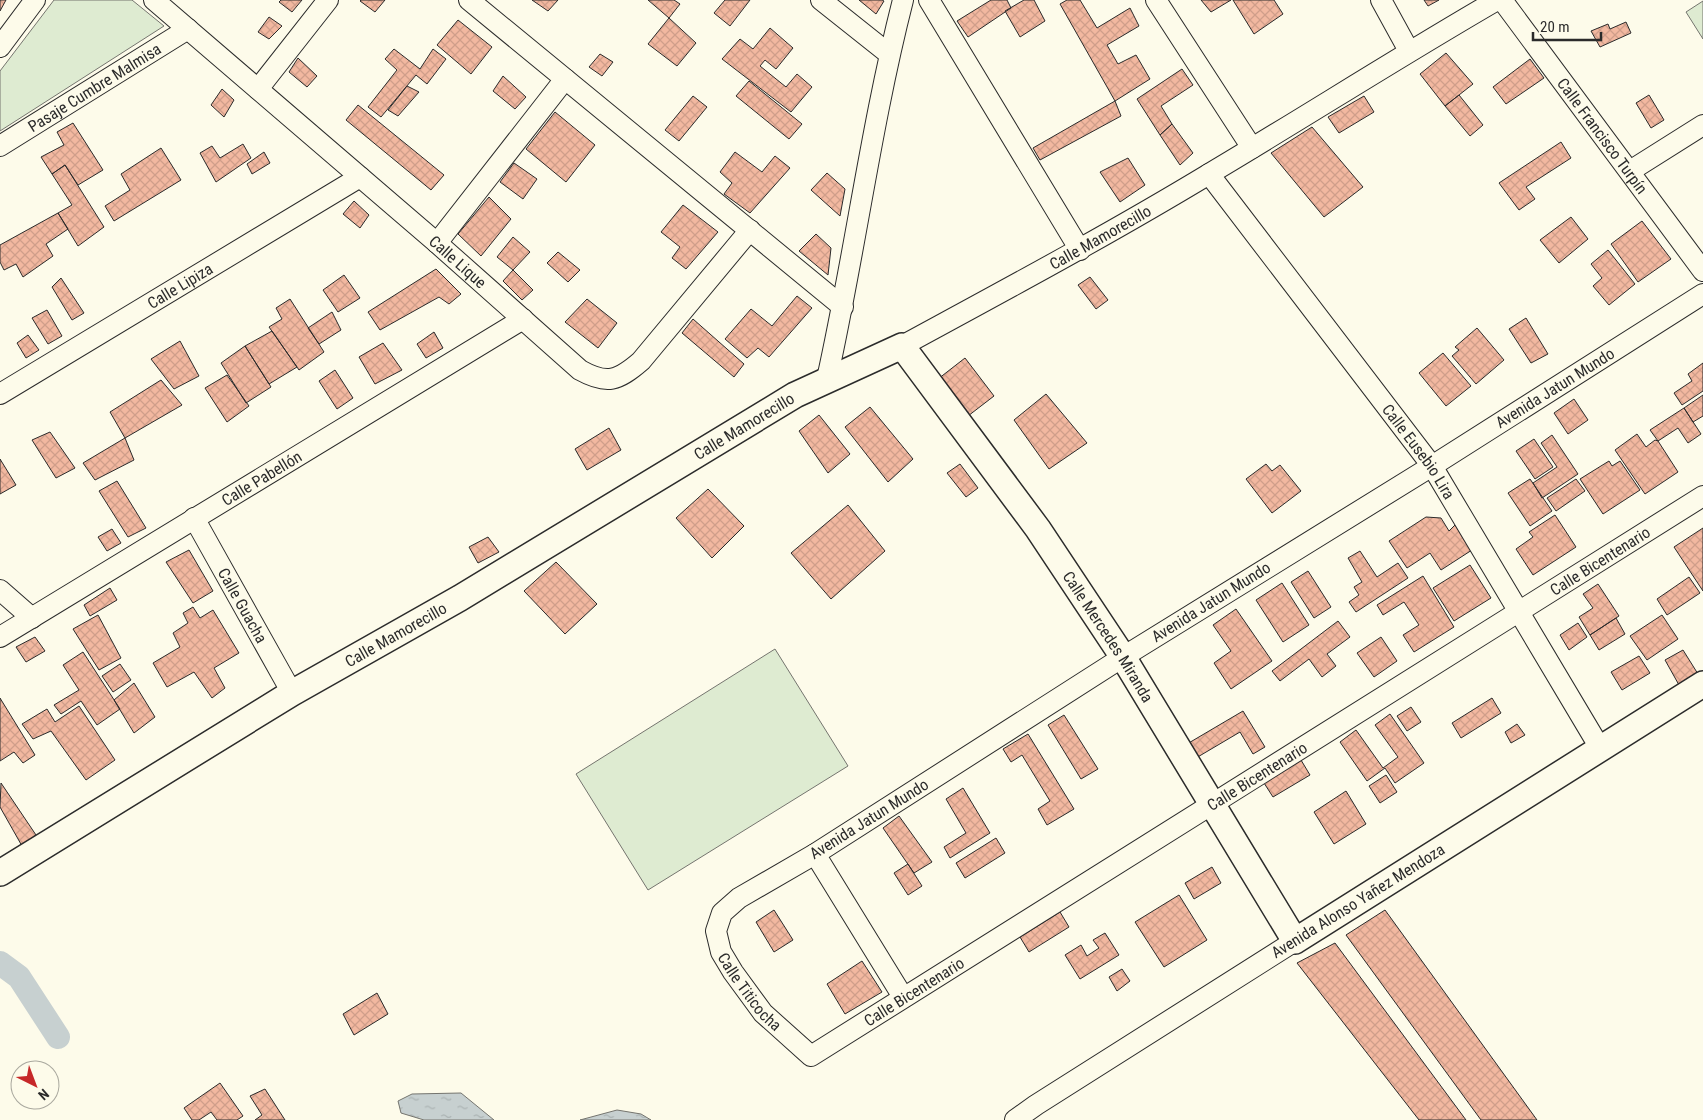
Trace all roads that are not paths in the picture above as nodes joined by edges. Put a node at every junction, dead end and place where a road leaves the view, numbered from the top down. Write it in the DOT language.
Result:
graph roads {
  1 [pos="35,0"];
  2 [pos="154,0"];
  3 [pos="328,0"];
  4 [pos="469,0"];
  5 [pos="821,0"];
  6 [pos="903,0"];
  7 [pos="929,0"];
  8 [pos="1156,0"];
  9 [pos="1381,0"];
  10 [pos="1497,0"];
  11 [pos="1502,0"];
  12 [pos="188,29"];
  13 [pos="0,47"];
  14 [pos="1409,51"];
  15 [pos="889,54"];
  16 [pos="565,79"];
  17 [pos="258,89"];
  18 [pos="1703,125"];
  19 [pos="0,146"];
  20 [pos="1252,148"];
  21 [pos="1630,171"];
  22 [pos="1209,174"];
  23 [pos="360,177"];
  24 [pos="750,230"];
  25 [pos="437,243"];
  26 [pos="1080,250"];
  27 [pos="1703,271"];
  28 [pos="1703,294"];
  29 [pos="843,307"];
  30 [pos="523,319"];
  31 [pos="902,346"];
  32 [pos="827,379"];
  33 [pos="0,394"];
  34 [pos="1432,466"];
  35 [pos="1703,496"];
  36 [pos="194,518"];
  37 [pos="0,590"];
  38 [pos="1518,611"];
  39 [pos="32,618"];
  40 [pos="0,637"];
  41 [pos="1123,657"];
  42 [pos="1703,684"];
  43 [pos="292,693"];
  44 [pos="1600,748"];
  45 [pos="1213,804"];
  46 [pos="815,854"];
  47 [pos="0,872"];
  48 [pos="722,913"];
  49 [pos="1295,941"];
  50 [pos="903,998"];
  51 [pos="811,1056"];
  52 [pos="1015,1120"];
  1 -- 13 [label="street"];
  2 -- 12 [label="street, Calle Lique"];
  3 -- 17 [label="street"];
  4 -- 16 [label="street"];
  5 -- 15 [label="street"];
  6 -- 15 [label="street"];
  7 -- 26 [label="street"];
  8 -- 20 [label="street"];
  9 -- 14 [label="street"];
  10 -- 14 [label="street, Calle Mamorecillo"];
  11 -- 21 [label="street, Calle Francisco Turpín"];
  12 -- 17 [label="street, Calle Lique"];
  12 -- 19 [label="street, Pasaje Cumbre Malmisa"];
  14 -- 20 [label="street, Calle Mamorecillo"];
  15 -- 29 [label="street"];
  16 -- 24 [label="street"];
  16 -- 25 [label="street"];
  17 -- 23 [label="street, Calle Lique"];
  18 -- 21 [label="street"];
  20 -- 22 [label="street, Calle Mamorecillo"];
  21 -- 27 [label="street, Calle Francisco Turpín"];
  22 -- 26 [label="street, Calle Mamorecillo"];
  22 -- 34 [label="street, Calle Eusebio Lira"];
  23 -- 25 [label="street, Calle Lique"];
  23 -- 33 [label="street, Calle Lipiza"];
  24 -- 29 [label="street"];
  24 -- 30 [label="street, Calle Lique"];
  25 -- 30 [label="street, Calle Lique"];
  26 -- 31 [label="street, Calle Mamorecillo"];
  28 -- 34 [label="street, Avenida Jatun Mundo"];
  29 -- 32 [label="street"];
  30 -- 36 [label="street, Calle Pabellón"];
  31 -- 32 [label="street, Calle Mamorecillo"];
  31 -- 41 [label="street, Calle Mercedes Miranda"];
  32 -- 43 [label="street, Calle Mamorecillo"];
  34 -- 38 [label="street, Calle Eusebio Lira"];
  34 -- 41 [label="street, Avenida Jatun Mundo"];
  35 -- 38 [label="street, Calle Bicentenario"];
  36 -- 39 [label="street, Calle Pabellón"];
  36 -- 43 [label="street, Calle Guacha"];
  37 -- 39 [label="street"];
  38 -- 44 [label="street, Calle Eusebio Lira"];
  38 -- 45 [label="street, Calle Bicentenario"];
  39 -- 40 [label="street, Calle Pabellón"];
  41 -- 45 [label="street, Calle Mercedes Miranda"];
  41 -- 46 [label="street, Avenida Jatun Mundo"];
  42 -- 44 [label="street, Avenida Alonso Yañez Mendoza"];
  43 -- 47 [label="street, Calle Mamorecillo"];
  44 -- 49 [label="street, Avenida Alonso Yañez Mendoza"];
  45 -- 49 [label="street, Calle Mercedes Miranda"];
  45 -- 50 [label="street, Calle Bicentenario"];
  46 -- 48 [label="street, Avenida Jatun Mundo"];
  46 -- 50 [label="street"];
  48 -- 51 [label="street, Calle Titicocha"];
  49 -- 52 [label="street, Avenida Alonso Yañez Mendoza"];
  50 -- 51 [label="street, Calle Bicentenario"];
}
